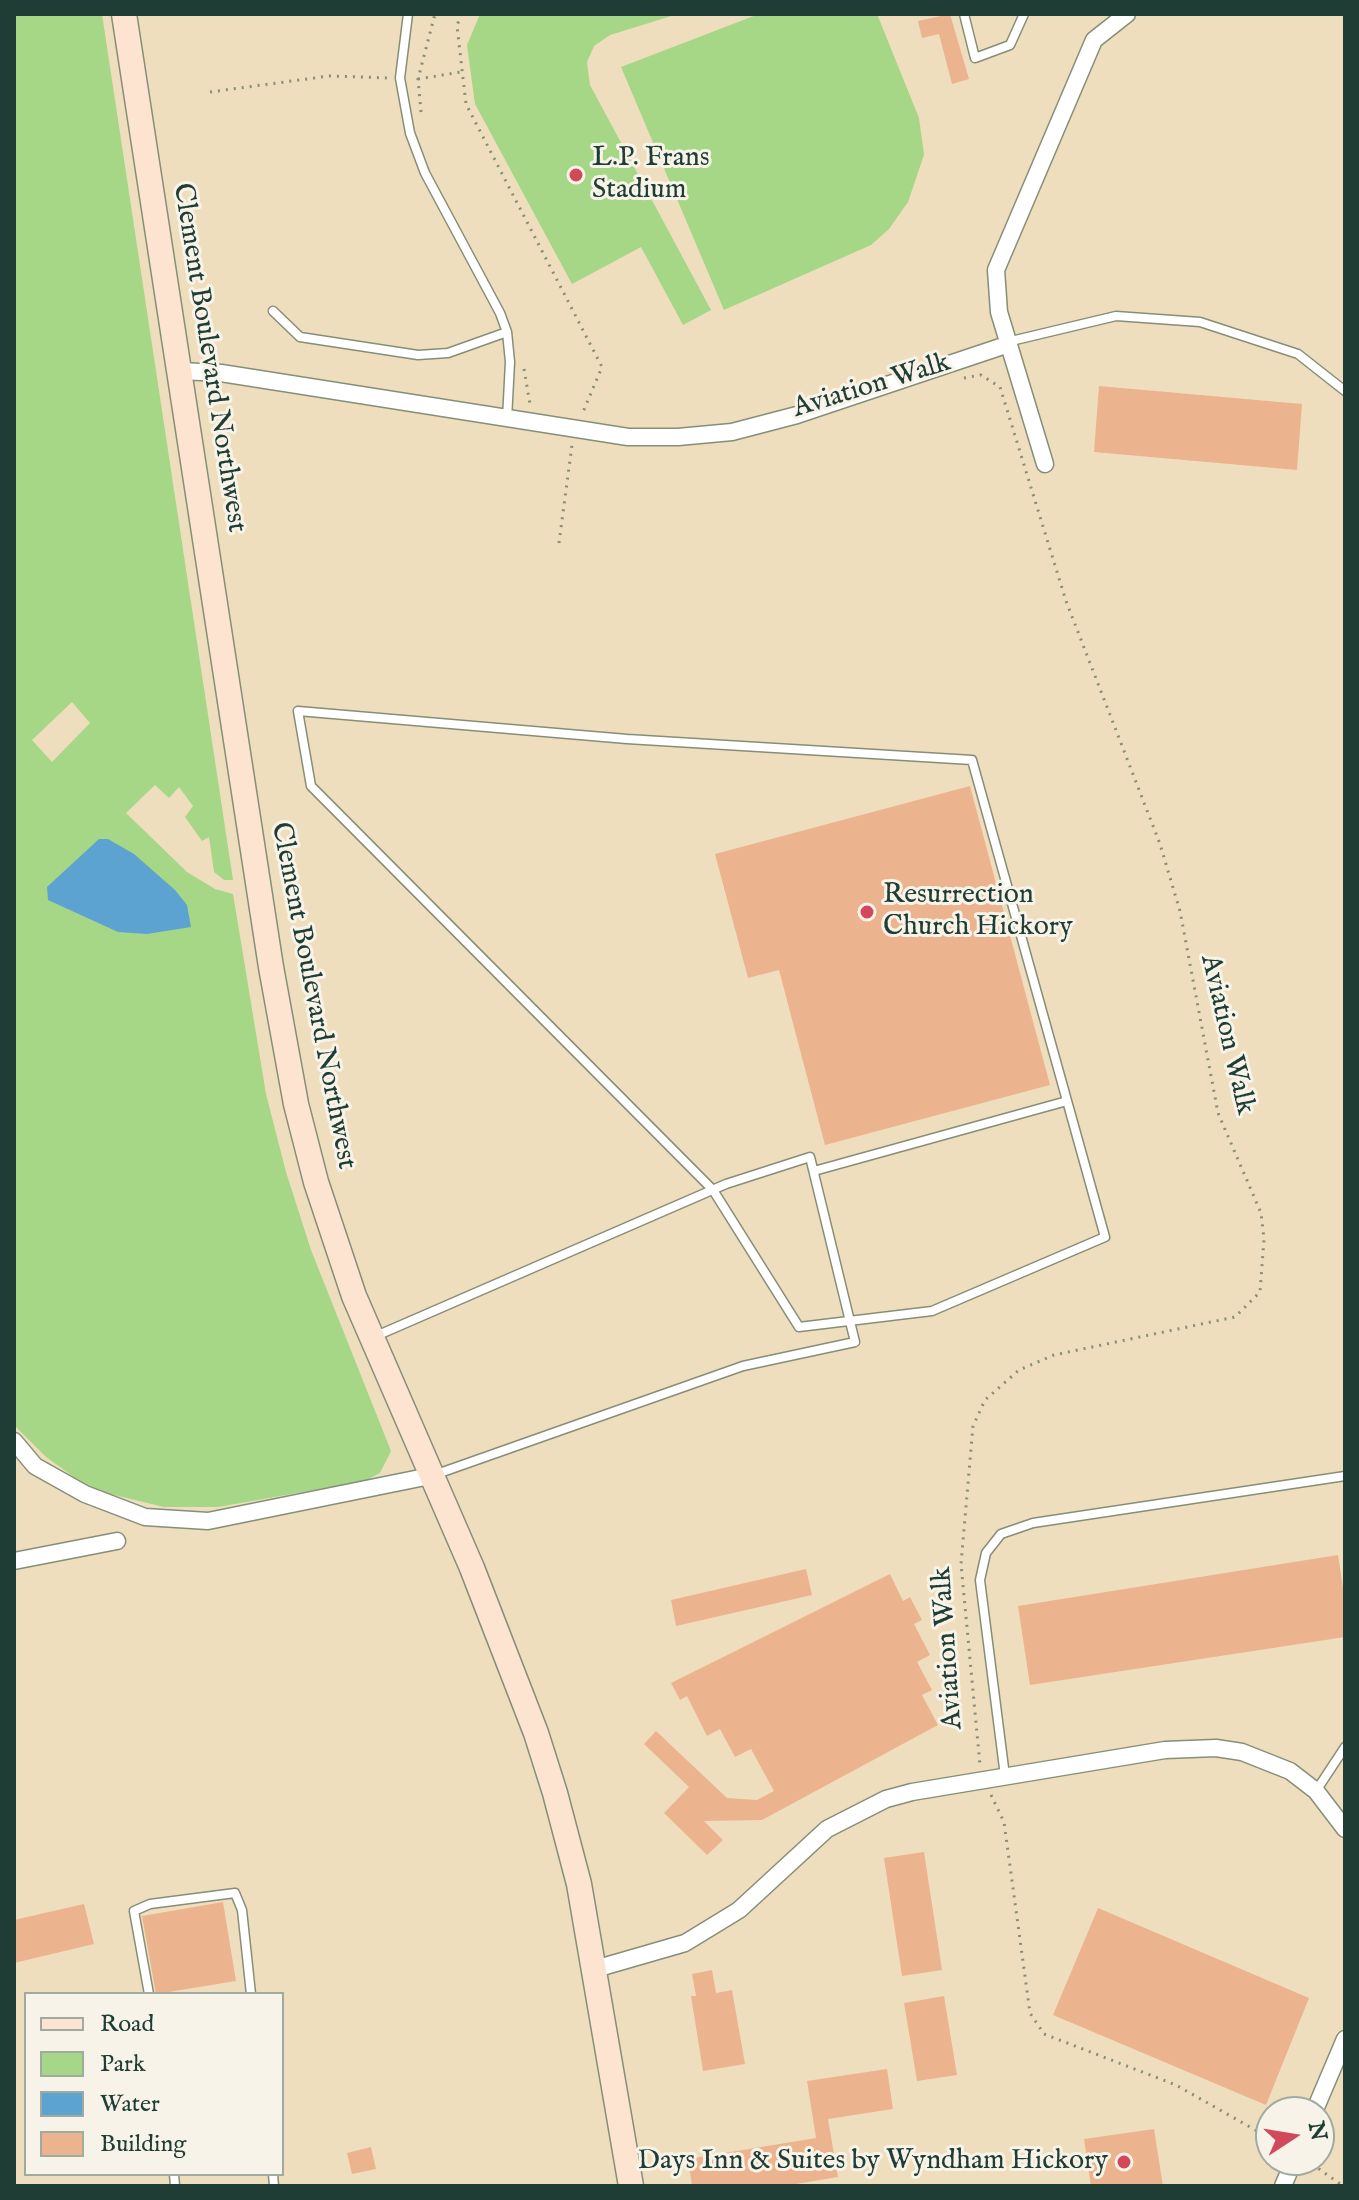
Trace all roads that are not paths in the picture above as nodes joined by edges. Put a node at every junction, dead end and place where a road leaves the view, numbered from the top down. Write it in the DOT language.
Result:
graph roads {
  1 [pos="124,14"];
  2 [pos="408,14"];
  3 [pos="964,14"];
  4 [pos="1024,14"];
  5 [pos="1127,14"];
  6 [pos="273,311"];
  7 [pos="507,332"];
  8 [pos="1008,343"];
  9 [pos="180,371"];
  10 [pos="1345,391"];
  11 [pos="507,420"];
  12 [pos="1045,464"];
  13 [pos="1067,1101"];
  14 [pos="814,1171"];
  15 [pos="713,1190"];
  16 [pos="850,1321"];
  17 [pos="372,1338"];
  18 [pos="14,1441"];
  19 [pos="430,1476"];
  20 [pos="1345,1476"];
  21 [pos="117,1541"];
  22 [pos="14,1561"];
  23 [pos="1345,1747"];
  24 [pos="1005,1776"];
  25 [pos="1316,1791"];
  26 [pos="1345,1829"];
  27 [pos="595,1969"];
  28 [pos="149,1992"];
  29 [pos="251,1992"];
  30 [pos="1345,2039"];
  31 [pos="1321,2096"];
  32 [pos="631,2186"];
  1 -- 9 [label="street, Clement Boulevard Northwest"];
  2 -- 7 [label="lane"];
  3 -- 4 [label="lane"];
  5 -- 8 [label="street"];
  6 -- 7 [label="lane"];
  7 -- 11 [label="lane"];
  8 -- 10 [label="lane"];
  8 -- 11 [label="street"];
  8 -- 12 [label="street"];
  9 -- 11 [label="street"];
  9 -- 17 [label="street, Clement Boulevard Northwest"];
  13 -- 14 [label="lane"];
  13 -- 15 [label="lane"];
  13 -- 16 [label="lane"];
  14 -- 15 [label="lane"];
  14 -- 16 [label="lane"];
  15 -- 16 [label="lane"];
  15 -- 17 [label="lane"];
  16 -- 19 [label="lane"];
  17 -- 19 [label="street, Clement Boulevard Northwest"];
  18 -- 19 [label="street"];
  19 -- 27 [label="street, Clement Boulevard Northwest"];
  20 -- 24 [label="lane"];
  21 -- 22 [label="street"];
  23 -- 25 [label="lane"];
  24 -- 25 [label="street"];
  24 -- 27 [label="street"];
  25 -- 26 [label="street"];
  27 -- 32 [label="street, Clement Boulevard Northwest"];
  28 -- 29 [label="lane"];
  30 -- 31 [label="street"];
}
